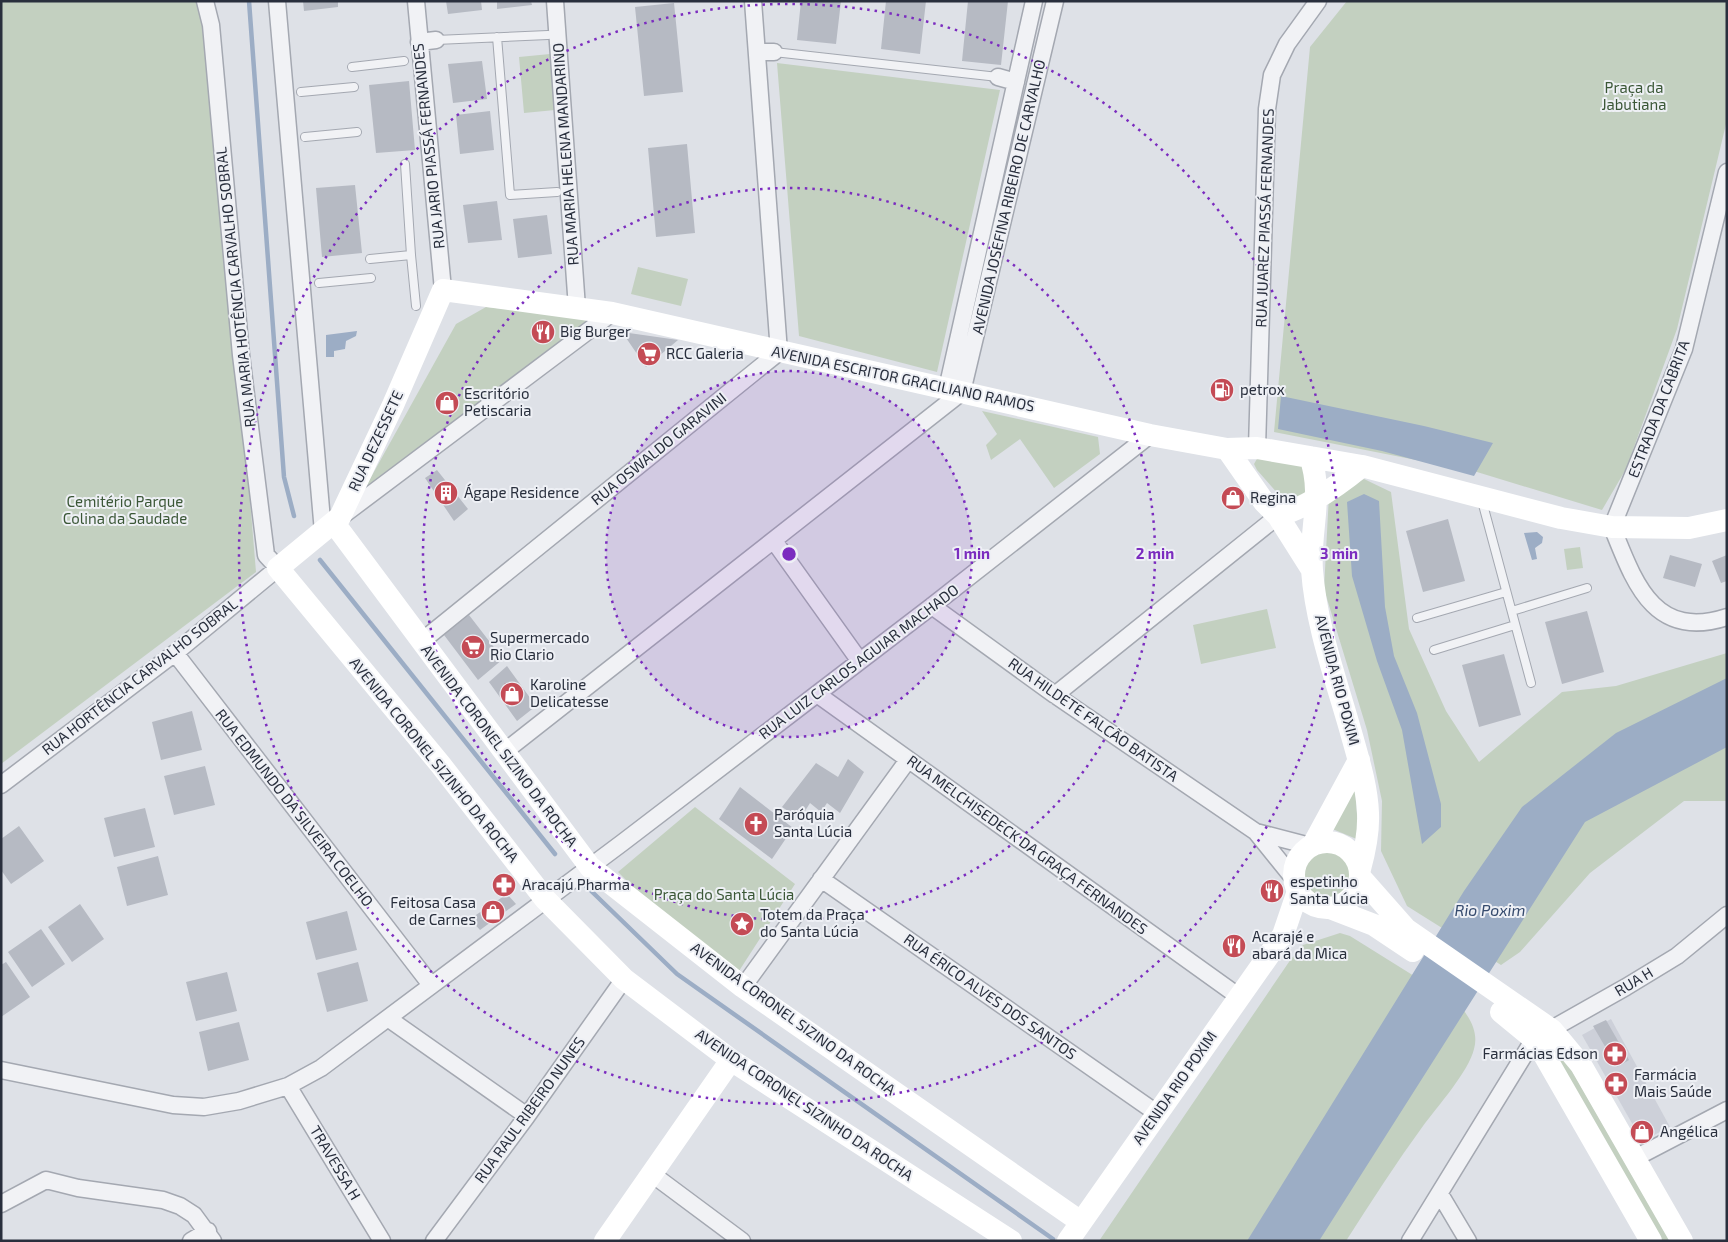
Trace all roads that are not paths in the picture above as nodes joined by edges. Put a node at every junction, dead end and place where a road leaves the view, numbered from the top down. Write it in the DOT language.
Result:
graph roads {
  1 [pos="205,1"];
  2 [pos="277,1"];
  3 [pos="416,1"];
  4 [pos="554,1"];
  5 [pos="753,1"];
  6 [pos="1034,1"];
  7 [pos="1055,1"];
  8 [pos="1318,1"];
  9 [pos="553,34"];
  10 [pos="497,37"];
  11 [pos="436,40"];
  12 [pos="419,42"];
  13 [pos="757,52"];
  14 [pos="774,52"];
  15 [pos="404,62"];
  16 [pos="352,67"];
  17 [pos="998,77"];
  18 [pos="1016,82"];
  19 [pos="354,87"];
  20 [pos="302,92"];
  21 [pos="357,132"];
  22 [pos="305,137"];
  23 [pos="405,164"];
  24 [pos="1727,172"];
  25 [pos="563,191"];
  26 [pos="411,255"];
  27 [pos="370,258"];
  28 [pos="371,278"];
  29 [pos="319,283"];
  30 [pos="443,290"];
  31 [pos="416,306"];
  32 [pos="577,308"];
  33 [pos="612,313"];
  34 [pos="779,352"];
  35 [pos="954,391"];
  36 [pos="1150,434"];
  37 [pos="1258,448"];
  38 [pos="1227,449"];
  39 [pos="1310,457"];
  40 [pos="1362,466"];
  41 [pos="1245,472"];
  42 [pos="1480,496"];
  43 [pos="1316,497"];
  44 [pos="1278,516"];
  45 [pos="1727,520"];
  46 [pos="332,524"];
  47 [pos="1612,527"];
  48 [pos="774,541"];
  49 [pos="278,568"];
  50 [pos="1312,570"];
  51 [pos="1586,588"];
  52 [pos="1506,592"];
  53 [pos="932,606"];
  54 [pos="1512,610"];
  55 [pos="1727,617"];
  56 [pos="1417,618"];
  57 [pos="1515,625"];
  58 [pos="422,641"];
  59 [pos="1434,650"];
  60 [pos="175,653"];
  61 [pos="860,660"];
  62 [pos="1531,683"];
  63 [pos="817,694"];
  64 [pos="1056,695"];
  65 [pos="504,752"];
  66 [pos="908,760"];
  67 [pos="1359,760"];
  68 [pos="1,785"];
  69 [pos="1256,832"];
  70 [pos="1312,845"];
  71 [pos="590,867"];
  72 [pos="1361,874"];
  73 [pos="821,879"];
  74 [pos="1296,885"];
  75 [pos="545,898"];
  76 [pos="1328,908"];
  77 [pos="1727,914"];
  78 [pos="1283,935"];
  79 [pos="1402,935"];
  80 [pos="624,979"];
  81 [pos="431,985"];
  82 [pos="743,987"];
  83 [pos="1238,996"];
  84 [pos="388,1019"];
  85 [pos="1543,1035"];
  86 [pos="731,1060"];
  87 [pos="1,1070"];
  88 [pos="288,1086"];
  89 [pos="1727,1110"];
  90 [pos="1158,1114"];
  91 [pos="527,1116"];
  92 [pos="1635,1158"];
  93 [pos="652,1174"];
  94 [pos="1440,1194"];
  95 [pos="1,1204"];
  96 [pos="1081,1222"];
  97 [pos="211,1236"];
  98 [pos="190,1241"];
  99 [pos="382,1241"];
  100 [pos="434,1241"];
  101 [pos="605,1241"];
  102 [pos="742,1241"];
  103 [pos="1011,1241"];
  104 [pos="1068,1241"];
  105 [pos="1410,1241"];
  106 [pos="1468,1241"];
  107 [pos="1651,1241"];
  108 [pos="1682,1241"];
  1 -- 49 [label="street, RUA MARIA HOTÊNCIA CARVALHO SOBRAL"];
  2 -- 46 [label="street"];
  3 -- 12 [label="street, RUA JARIO PIASSÁ FERNANDES"];
  4 -- 9 [label="street, RUA MARIA HELENA MANDARINO"];
  5 -- 13 [label="street"];
  6 -- 18 [label="street, AVENIDA JOSEFINA RIBEIRO DE CARVALHO"];
  7 -- 35 [label="street, AVENIDA JOSEFINA RIBEIRO DE CARVALHO"];
  8 -- 37 [label="street, RUA JUAREZ PIASSÁ FERNANDES"];
  9 -- 10 [label="lane"];
  9 -- 25 [label="street, RUA MARIA HELENA MANDARINO"];
  10 -- 11 [label="lane"];
  10 -- 25 [label="lane"];
  11 -- 12 [label="street"];
  12 -- 30 [label="street, RUA JARIO PIASSÁ FERNANDES"];
  13 -- 14 [label="street"];
  13 -- 34 [label="street"];
  14 -- 17 [label="lane"];
  15 -- 16 [label="lane"];
  17 -- 18 [label="street"];
  18 -- 35 [label="street, AVENIDA JOSEFINA RIBEIRO DE CARVALHO"];
  19 -- 20 [label="lane"];
  21 -- 22 [label="lane"];
  23 -- 26 [label="lane"];
  24 -- 47 [label="street, ESTRADA DA CABRITA"];
  25 -- 32 [label="street, RUA MARIA HELENA MANDARINO"];
  26 -- 27 [label="lane"];
  26 -- 31 [label="lane"];
  28 -- 29 [label="lane"];
  30 -- 32 [label="street, AVENIDA ESCRITOR GRACILIANO RAMOS"];
  30 -- 46 [label="street, RUA DEZESSETE"];
  32 -- 33 [label="street, AVENIDA ESCRITOR GRACILIANO RAMOS"];
  33 -- 34 [label="street, AVENIDA ESCRITOR GRACILIANO RAMOS"];
  33 -- 46 [label="street"];
  34 -- 35 [label="street, AVENIDA ESCRITOR GRACILIANO RAMOS"];
  34 -- 58 [label="street, RUA OSWALDO GARAVINI"];
  35 -- 36 [label="street, AVENIDA ESCRITOR GRACILIANO RAMOS"];
  35 -- 48 [label="street"];
  36 -- 38 [label="street, AVENIDA ESCRITOR GRACILIANO RAMOS"];
  36 -- 53 [label="street, RUA LUIZ CARLOS AGUIAR MACHADO"];
  37 -- 38 [label="street, AVENIDA ESCRITOR GRACILIANO RAMOS"];
  37 -- 39 [label="street, AVENIDA ESCRITOR GRACILIANO RAMOS"];
  37 -- 41 [label="street"];
  38 -- 41 [label="street, AVENIDA RIO POXIM"];
  39 -- 40 [label="street, AVENIDA ESCRITOR GRACILIANO RAMOS"];
  39 -- 43 [label="street, AVENIDA RIO POXIM"];
  40 -- 42 [label="street, AVENIDA ESCRITOR GRACILIANO RAMOS"];
  40 -- 43 [label="street"];
  41 -- 44 [label="street, AVENIDA RIO POXIM"];
  42 -- 47 [label="street, AVENIDA ESCRITOR GRACILIANO RAMOS"];
  42 -- 52 [label="lane"];
  43 -- 44 [label="street"];
  43 -- 50 [label="street, AVENIDA RIO POXIM"];
  44 -- 50 [label="street, AVENIDA RIO POXIM"];
  44 -- 64 [label="street"];
  45 -- 47 [label="street, AVENIDA ESCRITOR GRACILIANO RAMOS"];
  46 -- 49 [label="street, RUA DEZESSETE"];
  46 -- 58 [label="street, AVENIDA CORONEL SIZINO DA ROCHA"];
  47 -- 55 [label="street"];
  48 -- 61 [label="street"];
  48 -- 65 [label="street"];
  49 -- 60 [label="street, RUA HORTÊNCIA CARVALHO SOBRAL"];
  49 -- 75 [label="street, AVENIDA CORONEL SIZINHO DA ROCHA"];
  50 -- 67 [label="street, AVENIDA RIO POXIM"];
  51 -- 54 [label="lane"];
  52 -- 54 [label="lane"];
  52 -- 56 [label="lane"];
  53 -- 61 [label="street, RUA LUIZ CARLOS AGUIAR MACHADO"];
  53 -- 64 [label="street, RUA HILDETE FALCÃO BATISTA"];
  54 -- 57 [label="lane"];
  57 -- 59 [label="lane"];
  57 -- 62 [label="lane"];
  58 -- 65 [label="street, AVENIDA CORONEL SIZINO DA ROCHA"];
  60 -- 68 [label="street, RUA HORTÊNCIA CARVALHO SOBRAL"];
  60 -- 81 [label="street, RUA EDMUNDO DA SILVEIRA COELHO"];
  61 -- 63 [label="street, RUA LUIZ CARLOS AGUIAR MACHADO"];
  63 -- 66 [label="street, RUA MELCHISEDECK DA GRAÇA FERNANDES"];
  63 -- 71 [label="street, RUA LUIZ CARLOS AGUIAR MACHADO"];
  64 -- 69 [label="street, RUA HILDETE FALCÃO BATISTA"];
  65 -- 71 [label="street, AVENIDA CORONEL SIZINO DA ROCHA"];
  66 -- 73 [label="street"];
  66 -- 83 [label="street, RUA MELCHISEDECK DA GRAÇA FERNANDES"];
  67 -- 70 [label="street, AVENIDA RIO POXIM"];
  67 -- 72 [label="street, AVENIDA RIO POXIM"];
  69 -- 70 [label="street, RUA HILDETE FALCÃO BATISTA"];
  69 -- 74 [label="street, RUA HILDETE FALCÃO BATISTA"];
  70 -- 72 [label="street"];
  70 -- 74 [label="street"];
  71 -- 75 [label="street, RUA LUIZ CARLOS AGUIAR MACHADO"];
  71 -- 82 [label="street, AVENIDA CORONEL SIZINO DA ROCHA"];
  72 -- 76 [label="street"];
  72 -- 79 [label="street"];
  73 -- 82 [label="street"];
  73 -- 90 [label="street, RUA ÉRICO ALVES DOS SANTOS"];
  74 -- 76 [label="street"];
  74 -- 78 [label="street, AVENIDA RIO POXIM"];
  75 -- 80 [label="street, AVENIDA CORONEL SIZINHO DA ROCHA"];
  75 -- 81 [label="street, RUA LUIZ CARLOS AGUIAR MACHADO"];
  76 -- 78 [label="street, AVENIDA RIO POXIM"];
  76 -- 79 [label="street"];
  77 -- 85 [label="street, RUA H"];
  78 -- 83 [label="street, AVENIDA RIO POXIM"];
  79 -- 85 [label="street"];
  80 -- 86 [label="street, AVENIDA CORONEL SIZINHO DA ROCHA"];
  80 -- 91 [label="street, RUA RAUL RIBEIRO NUNES"];
  81 -- 84 [label="street, RUA LUIZ CARLOS AGUIAR MACHADO"];
  82 -- 96 [label="street, AVENIDA CORONEL SIZINO DA ROCHA"];
  83 -- 90 [label="street, AVENIDA RIO POXIM"];
  84 -- 88 [label="street, RUA LUIZ CARLOS AGUIAR MACHADO"];
  84 -- 91 [label="street"];
  85 -- 92 [label="street"];
  85 -- 94 [label="street"];
  85 -- 107 [label="street"];
  86 -- 93 [label="street"];
  86 -- 103 [label="street, AVENIDA CORONEL SIZINHO DA ROCHA"];
  87 -- 88 [label="street"];
  88 -- 99 [label="street, TRAVESSA H"];
  89 -- 92 [label="street"];
  90 -- 96 [label="street, AVENIDA RIO POXIM"];
  91 -- 100 [label="street, RUA RAUL RIBEIRO NUNES"];
  92 -- 108 [label="street"];
  93 -- 101 [label="street"];
  93 -- 102 [label="street"];
  94 -- 105 [label="street"];
  94 -- 106 [label="street"];
  95 -- 97 [label="street"];
  96 -- 104 [label="street, AVENIDA RIO POXIM"];
  97 -- 98 [label="street"];
}
